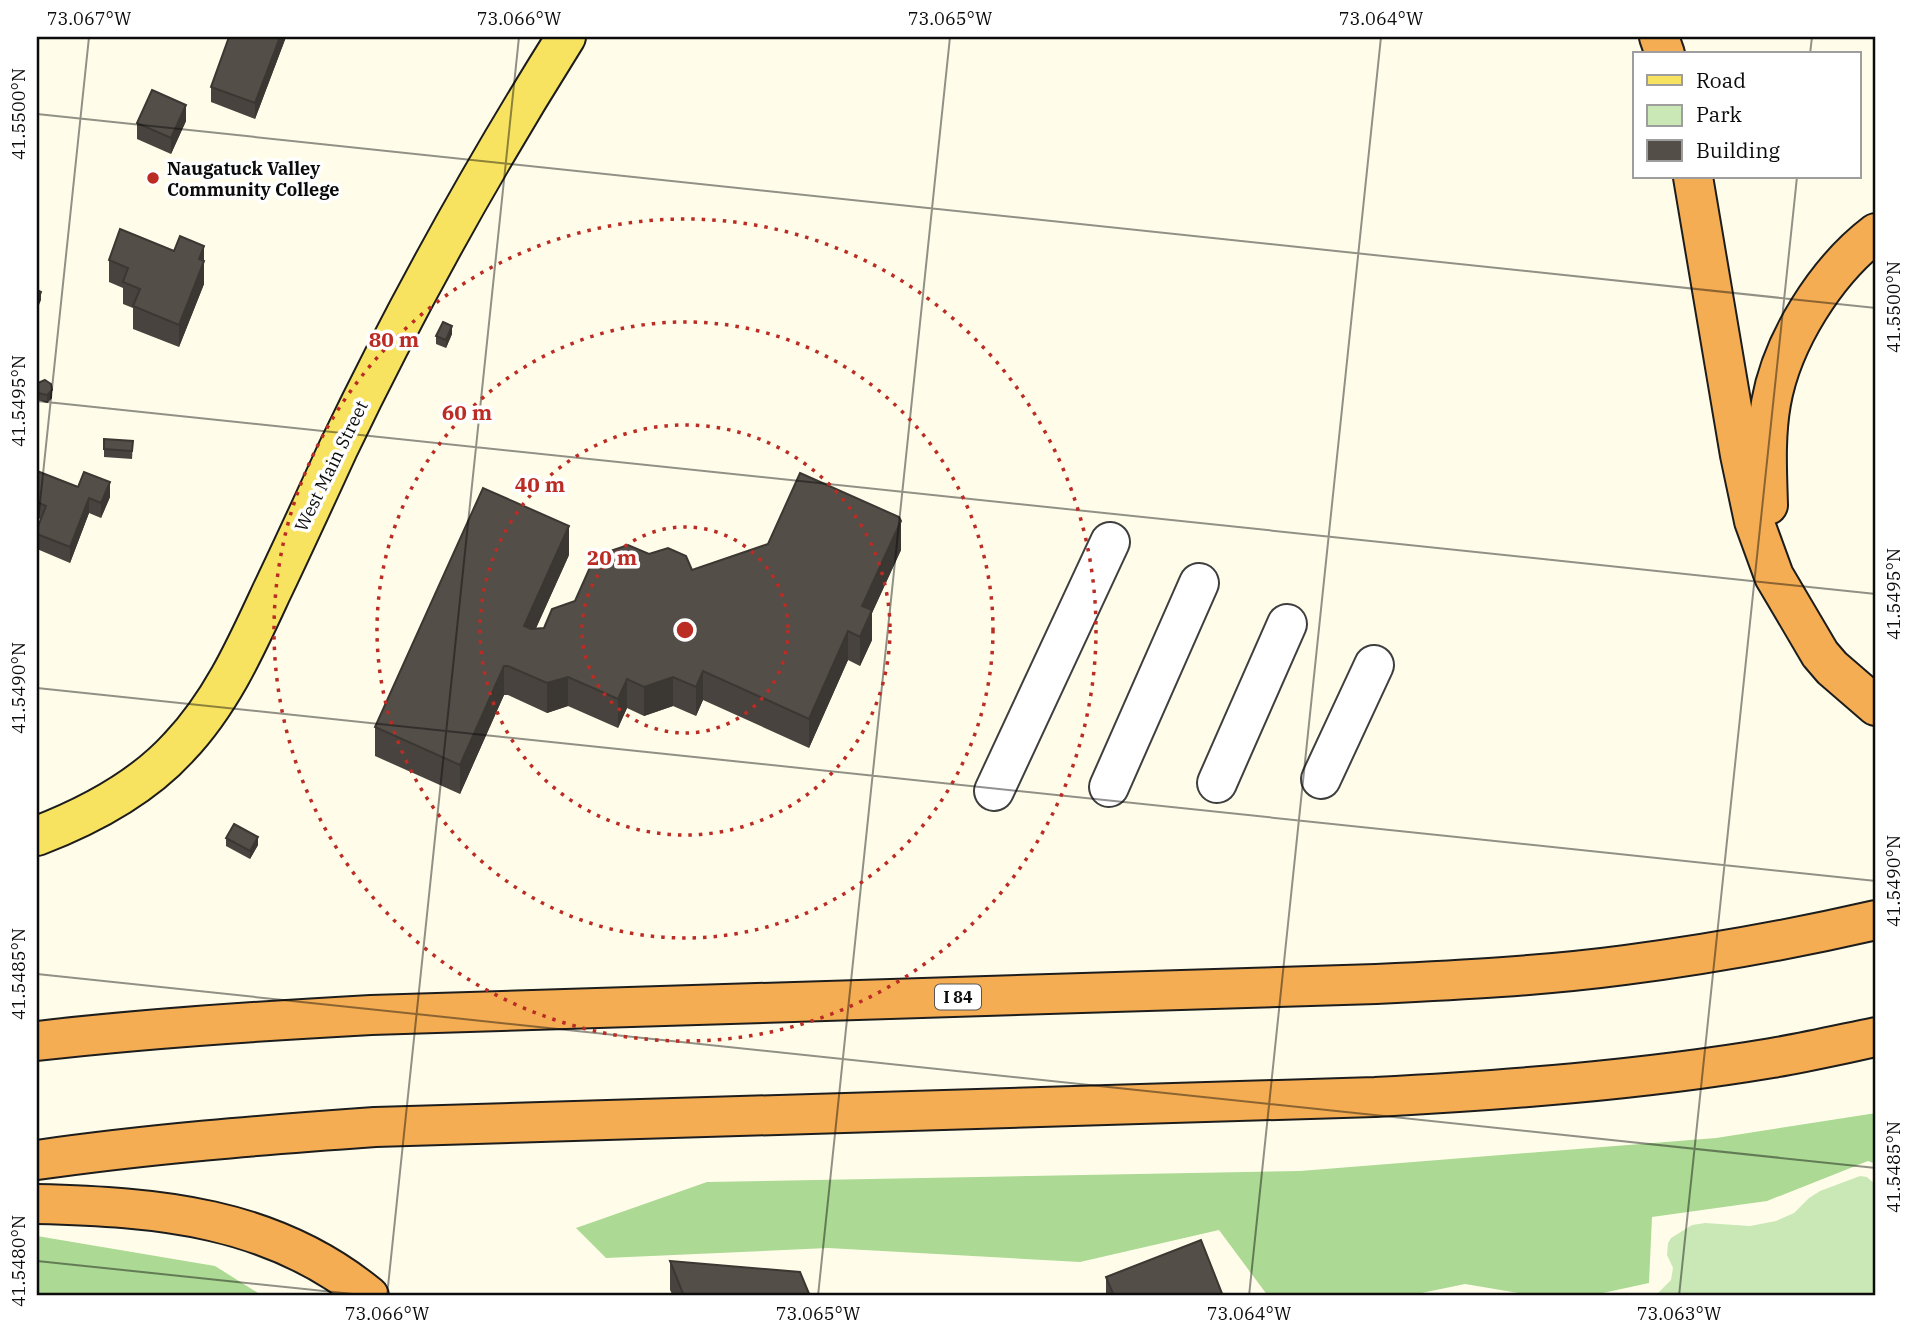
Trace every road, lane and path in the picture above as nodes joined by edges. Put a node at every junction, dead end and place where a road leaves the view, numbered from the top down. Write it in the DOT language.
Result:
graph roads {
  1 [pos="566,37"];
  2 [pos="1693,178"];
  3 [pos="1876,233"];
  4 [pos="1110,542"];
  5 [pos="1199,583"];
  6 [pos="1287,624"];
  7 [pos="1820,654"];
  8 [pos="1374,665"];
  9 [pos="1876,706"];
  10 [pos="1321,779"];
  11 [pos="1217,783"];
  12 [pos="1109,787"];
  13 [pos="994,791"];
  14 [pos="37,836"];
  15 [pos="1876,920"];
  16 [pos="1876,1037"];
  17 [pos="37,1041"];
  18 [pos="37,1160"];
  19 [pos="37,1204"];
  20 [pos="369,1296"];
  1 -- 14 [label="main road, West Main Street"];
  2 -- 7 [label="highway"];
  3 -- 7 [label="highway"];
  4 -- 13 [label="lane"];
  5 -- 12 [label="lane"];
  6 -- 11 [label="lane"];
  7 -- 9 [label="highway"];
  8 -- 10 [label="lane"];
  15 -- 17 [label="highway, I 84"];
  16 -- 18 [label="highway"];
  19 -- 20 [label="highway"];
}
